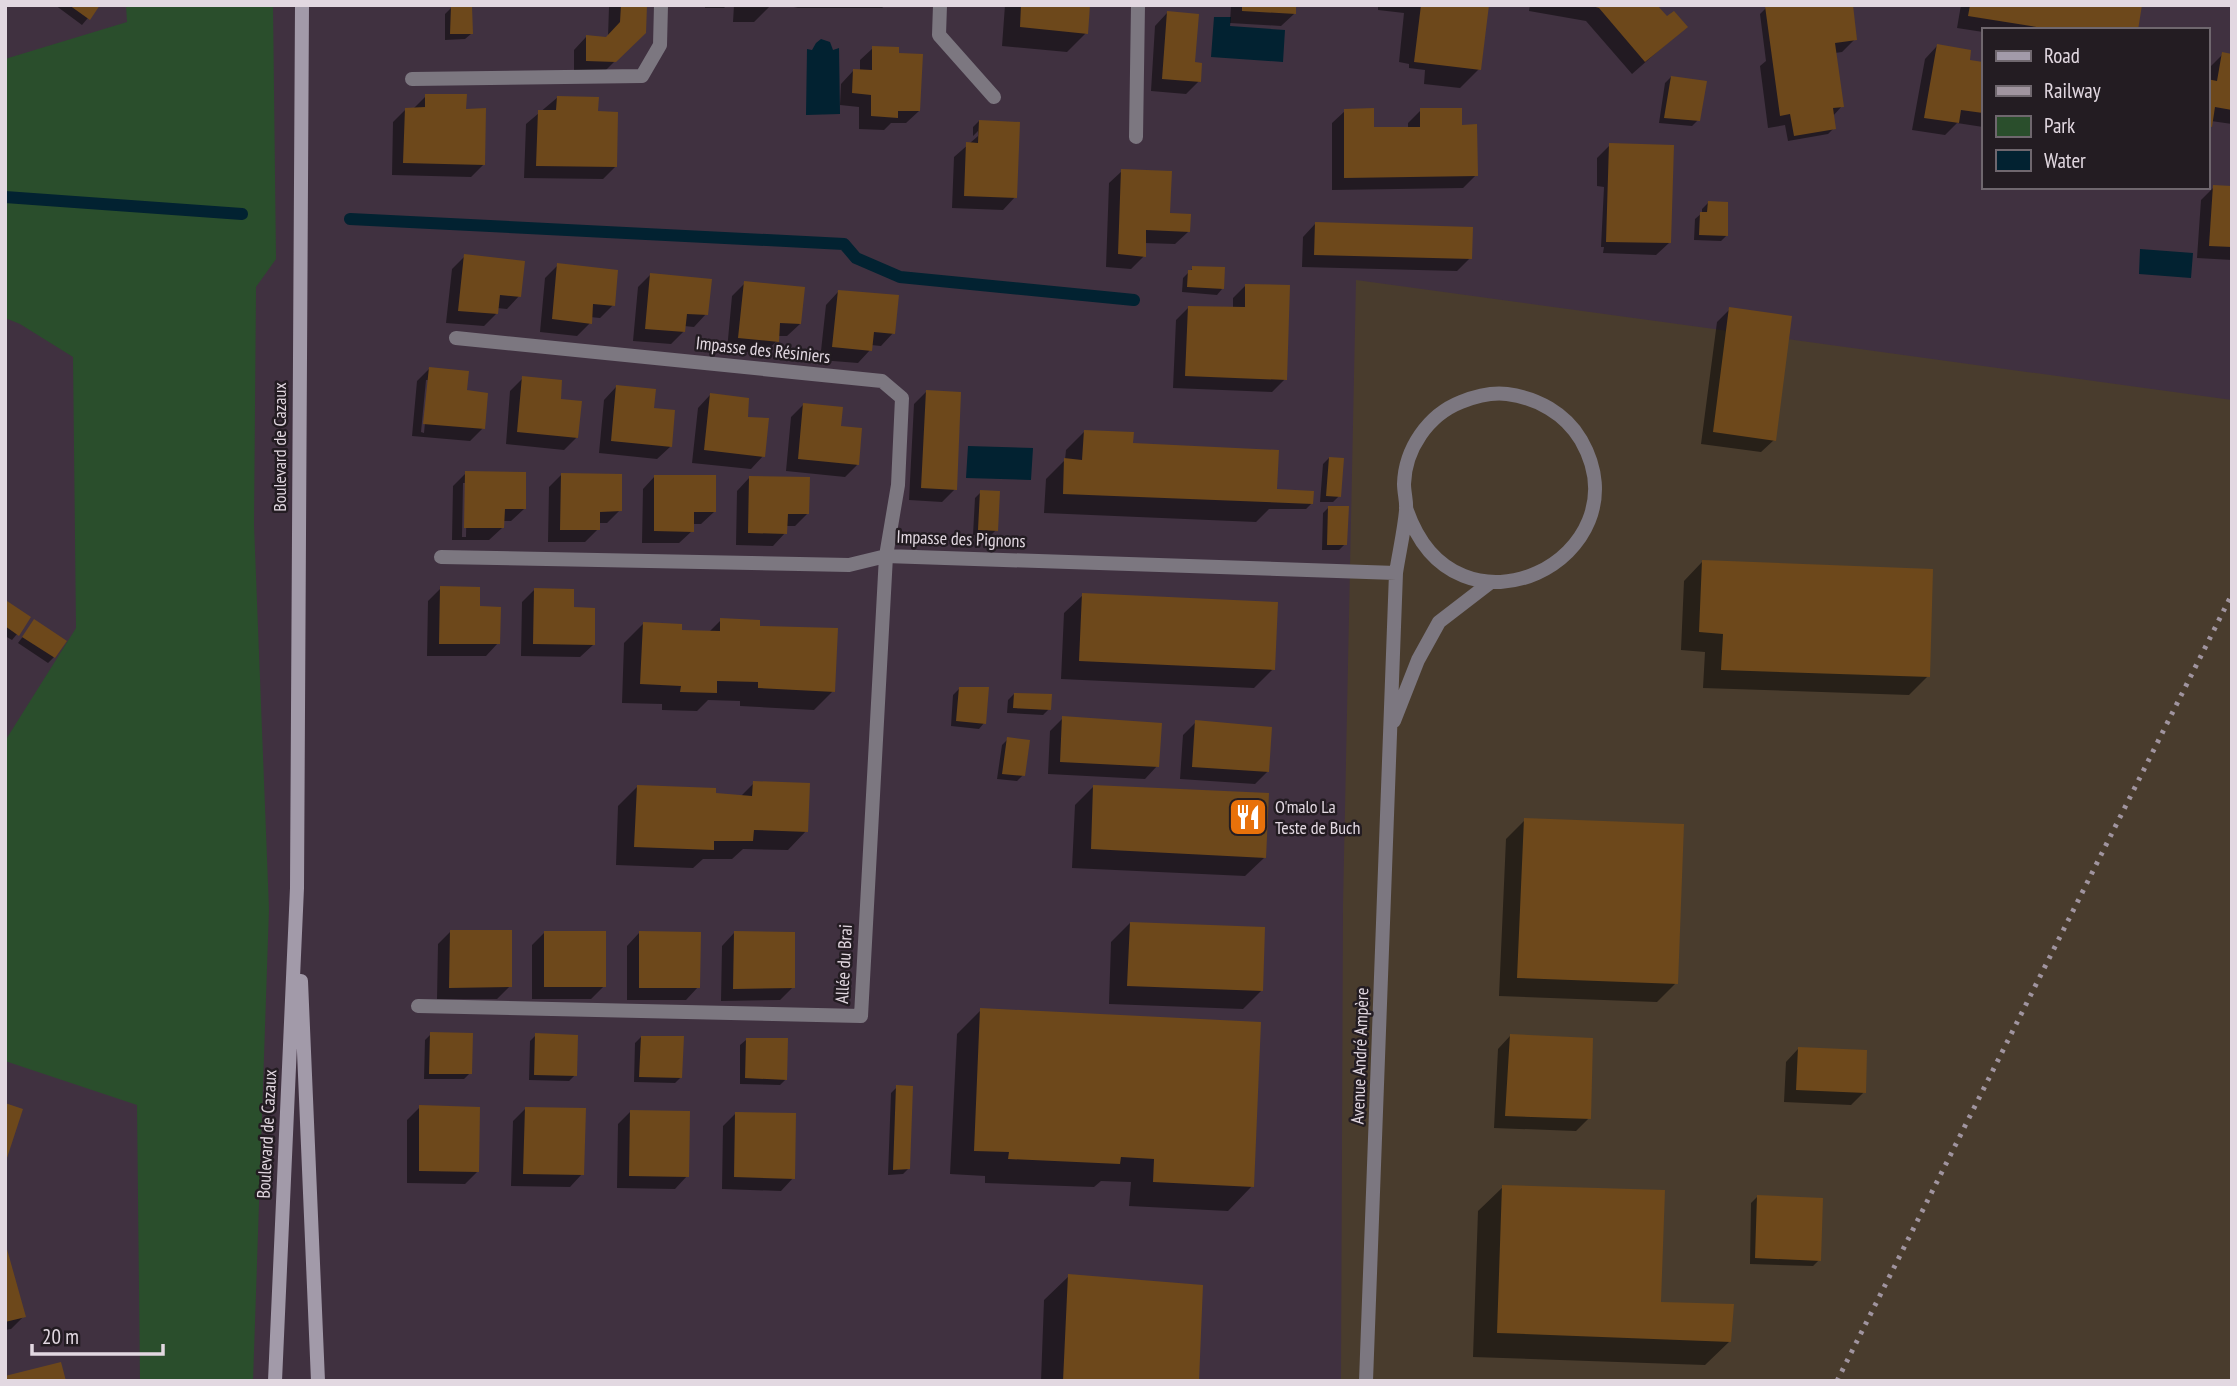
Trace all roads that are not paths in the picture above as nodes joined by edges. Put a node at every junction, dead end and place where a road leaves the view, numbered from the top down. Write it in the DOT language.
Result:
graph roads {
  1 [pos="302,5"];
  2 [pos="661,5"];
  3 [pos="940,5"];
  4 [pos="1138,5"];
  5 [pos="412,79"];
  6 [pos="994,97"];
  7 [pos="1136,136"];
  8 [pos="456,338"];
  9 [pos="1406,508"];
  10 [pos="886,556"];
  11 [pos="441,557"];
  12 [pos="1396,573"];
  13 [pos="1491,582"];
  14 [pos="1390,733"];
  15 [pos="297,888"];
  16 [pos="418,1006"];
  17 [pos="275,1381"];
  18 [pos="318,1381"];
  19 [pos="1366,1381"];
  1 -- 15 [label="main road, Boulevard de Cazaux"];
  2 -- 5 [label="street"];
  3 -- 6 [label="street"];
  4 -- 7 [label="street"];
  8 -- 10 [label="street, Impasse des Résiniers"];
  9 -- 12 [label="street, Avenue André Ampère"];
  9 -- 13 [label="street, Avenue André Ampère"];
  9 -- 13 [label="street, Avenue André Ampère"];
  10 -- 11 [label="street, Impasse des Pignons"];
  10 -- 12 [label="street, Impasse des Pignons"];
  10 -- 16 [label="street, Allée du Brai"];
  12 -- 14 [label="street, Avenue André Ampère"];
  13 -- 14 [label="street, Avenue André Ampère"];
  14 -- 19 [label="street, Avenue André Ampère"];
  15 -- 17 [label="main road, Boulevard de Cazaux"];
  15 -- 18 [label="main road, Boulevard de Cazaux"];
}
